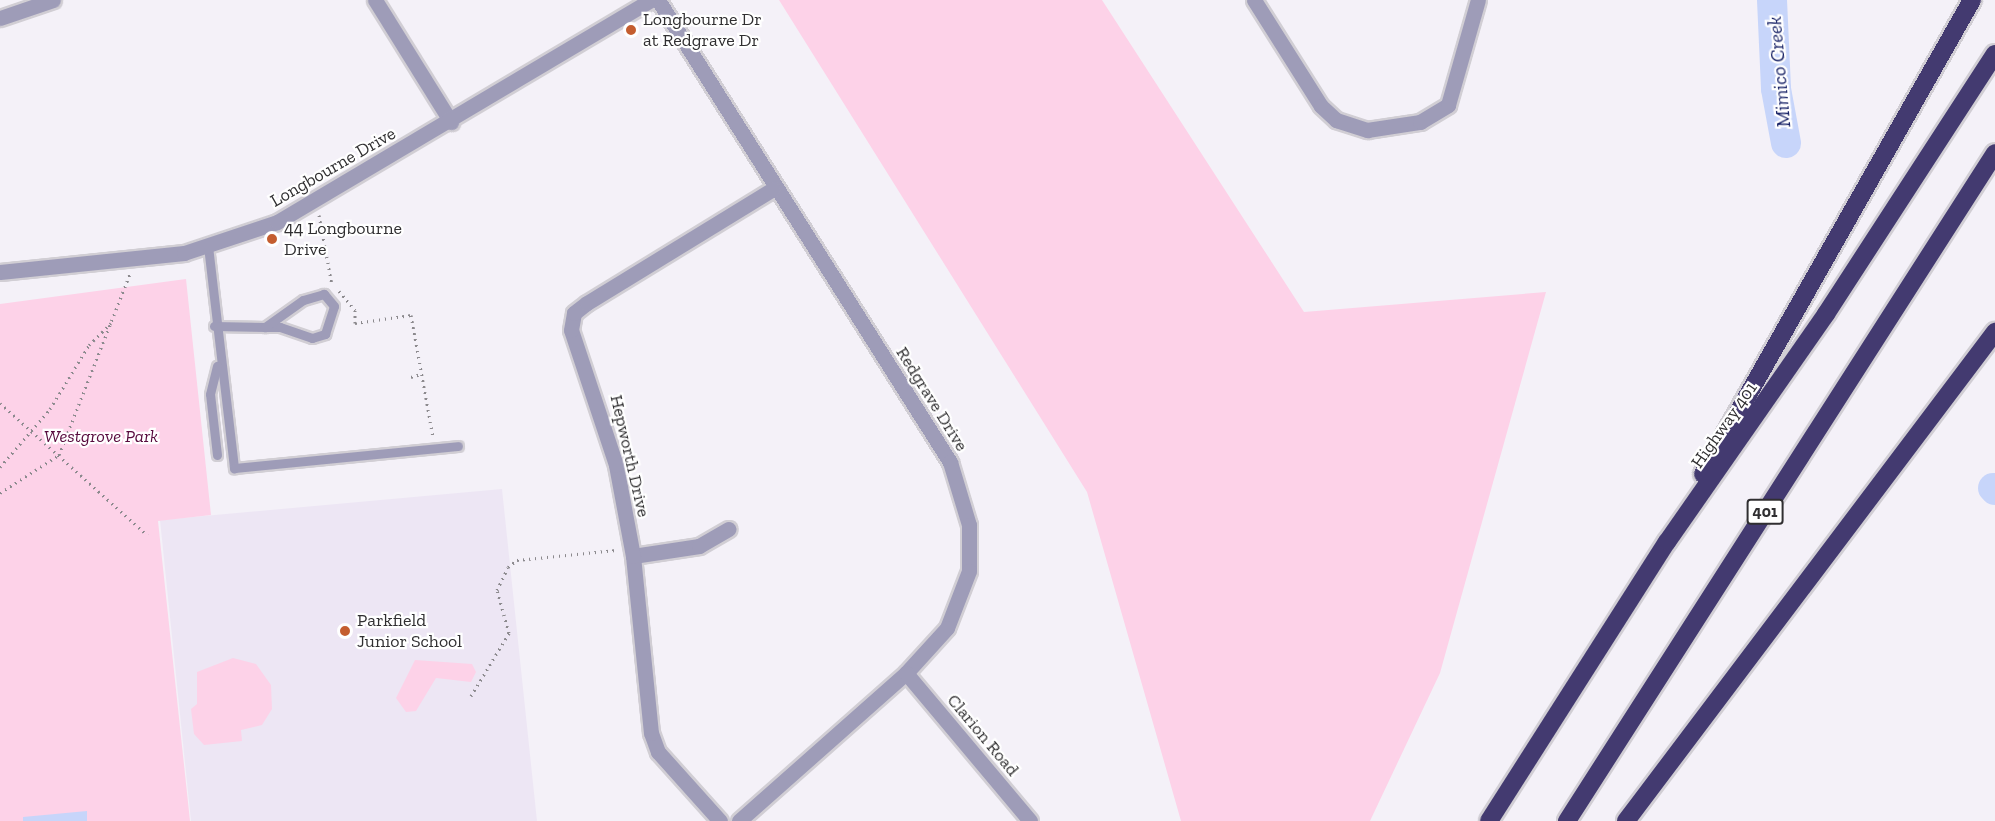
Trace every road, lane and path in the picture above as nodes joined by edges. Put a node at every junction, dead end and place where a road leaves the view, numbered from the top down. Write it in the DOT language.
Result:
graph roads {
  1 [pos="53,0"];
  2 [pos="375,0"];
  3 [pos="651,0"];
  4 [pos="658,0"];
  5 [pos="1254,0"];
  6 [pos="1478,0"];
  7 [pos="1972,0"];
  8 [pos="0,18"];
  9 [pos="1995,54"];
  10 [pos="452,122"];
  11 [pos="1995,153"];
  12 [pos="773,189"];
  13 [pos="314,201"];
  14 [pos="208,246"];
  15 [pos="134,259"];
  16 [pos="0,272"];
  17 [pos="113,322"];
  18 [pos="214,326"];
  19 [pos="265,327"];
  20 [pos="1995,332"];
  21 [pos="219,360"];
  22 [pos="422,374"];
  23 [pos="411,377"];
  24 [pos="0,403"];
  25 [pos="30,430"];
  26 [pos="458,446"];
  27 [pos="435,448"];
  28 [pos="59,454"];
  29 [pos="217,455"];
  30 [pos="0,467"];
  31 [pos="0,493"];
  32 [pos="728,530"];
  33 [pos="147,535"];
  34 [pos="1666,542"];
  35 [pos="632,552"];
  36 [pos="906,674"];
  37 [pos="471,696"];
  38 [pos="720,821"];
  39 [pos="739,821"];
  40 [pos="1030,821"];
  41 [pos="1489,821"];
  42 [pos="1567,821"];
  43 [pos="1626,821"];
  1 -- 8 [label="street"];
  2 -- 10 [label="street"];
  3 -- 10 [label="street, Longbourne Drive"];
  4 -- 12 [label="street, Redgrave Drive"];
  5 -- 6 [label="street"];
  7 -- 34 [label="highway"];
  9 -- 34 [label="highway, Highway 401"];
  10 -- 13 [label="street, Longbourne Drive"];
  11 -- 42 [label="highway, 401"];
  12 -- 35 [label="street, Hepworth Drive"];
  12 -- 36 [label="street, Redgrave Drive"];
  13 -- 14 [label="street, Longbourne Drive"];
  13 -- 22 [label="path"];
  14 -- 15 [label="street, Longbourne Drive"];
  14 -- 18 [label="lane"];
  15 -- 16 [label="street, Longbourne Drive"];
  15 -- 17 [label="path"];
  17 -- 25 [label="path"];
  17 -- 28 [label="path"];
  18 -- 19 [label="lane"];
  18 -- 21 [label="lane"];
  19 -- 19 [label="lane"];
  20 -- 43 [label="highway"];
  21 -- 27 [label="lane"];
  21 -- 29 [label="lane"];
  22 -- 23 [label="path"];
  22 -- 27 [label="path"];
  24 -- 25 [label="path"];
  25 -- 28 [label="path"];
  25 -- 30 [label="path"];
  26 -- 27 [label="lane"];
  28 -- 31 [label="path"];
  28 -- 33 [label="path"];
  32 -- 35 [label="street"];
  34 -- 41 [label="highway, Highway 401"];
  35 -- 37 [label="path"];
  35 -- 38 [label="street, Hepworth Drive"];
  36 -- 39 [label="street, Redgrave Drive"];
  36 -- 40 [label="street, Clarion Road"];
}
